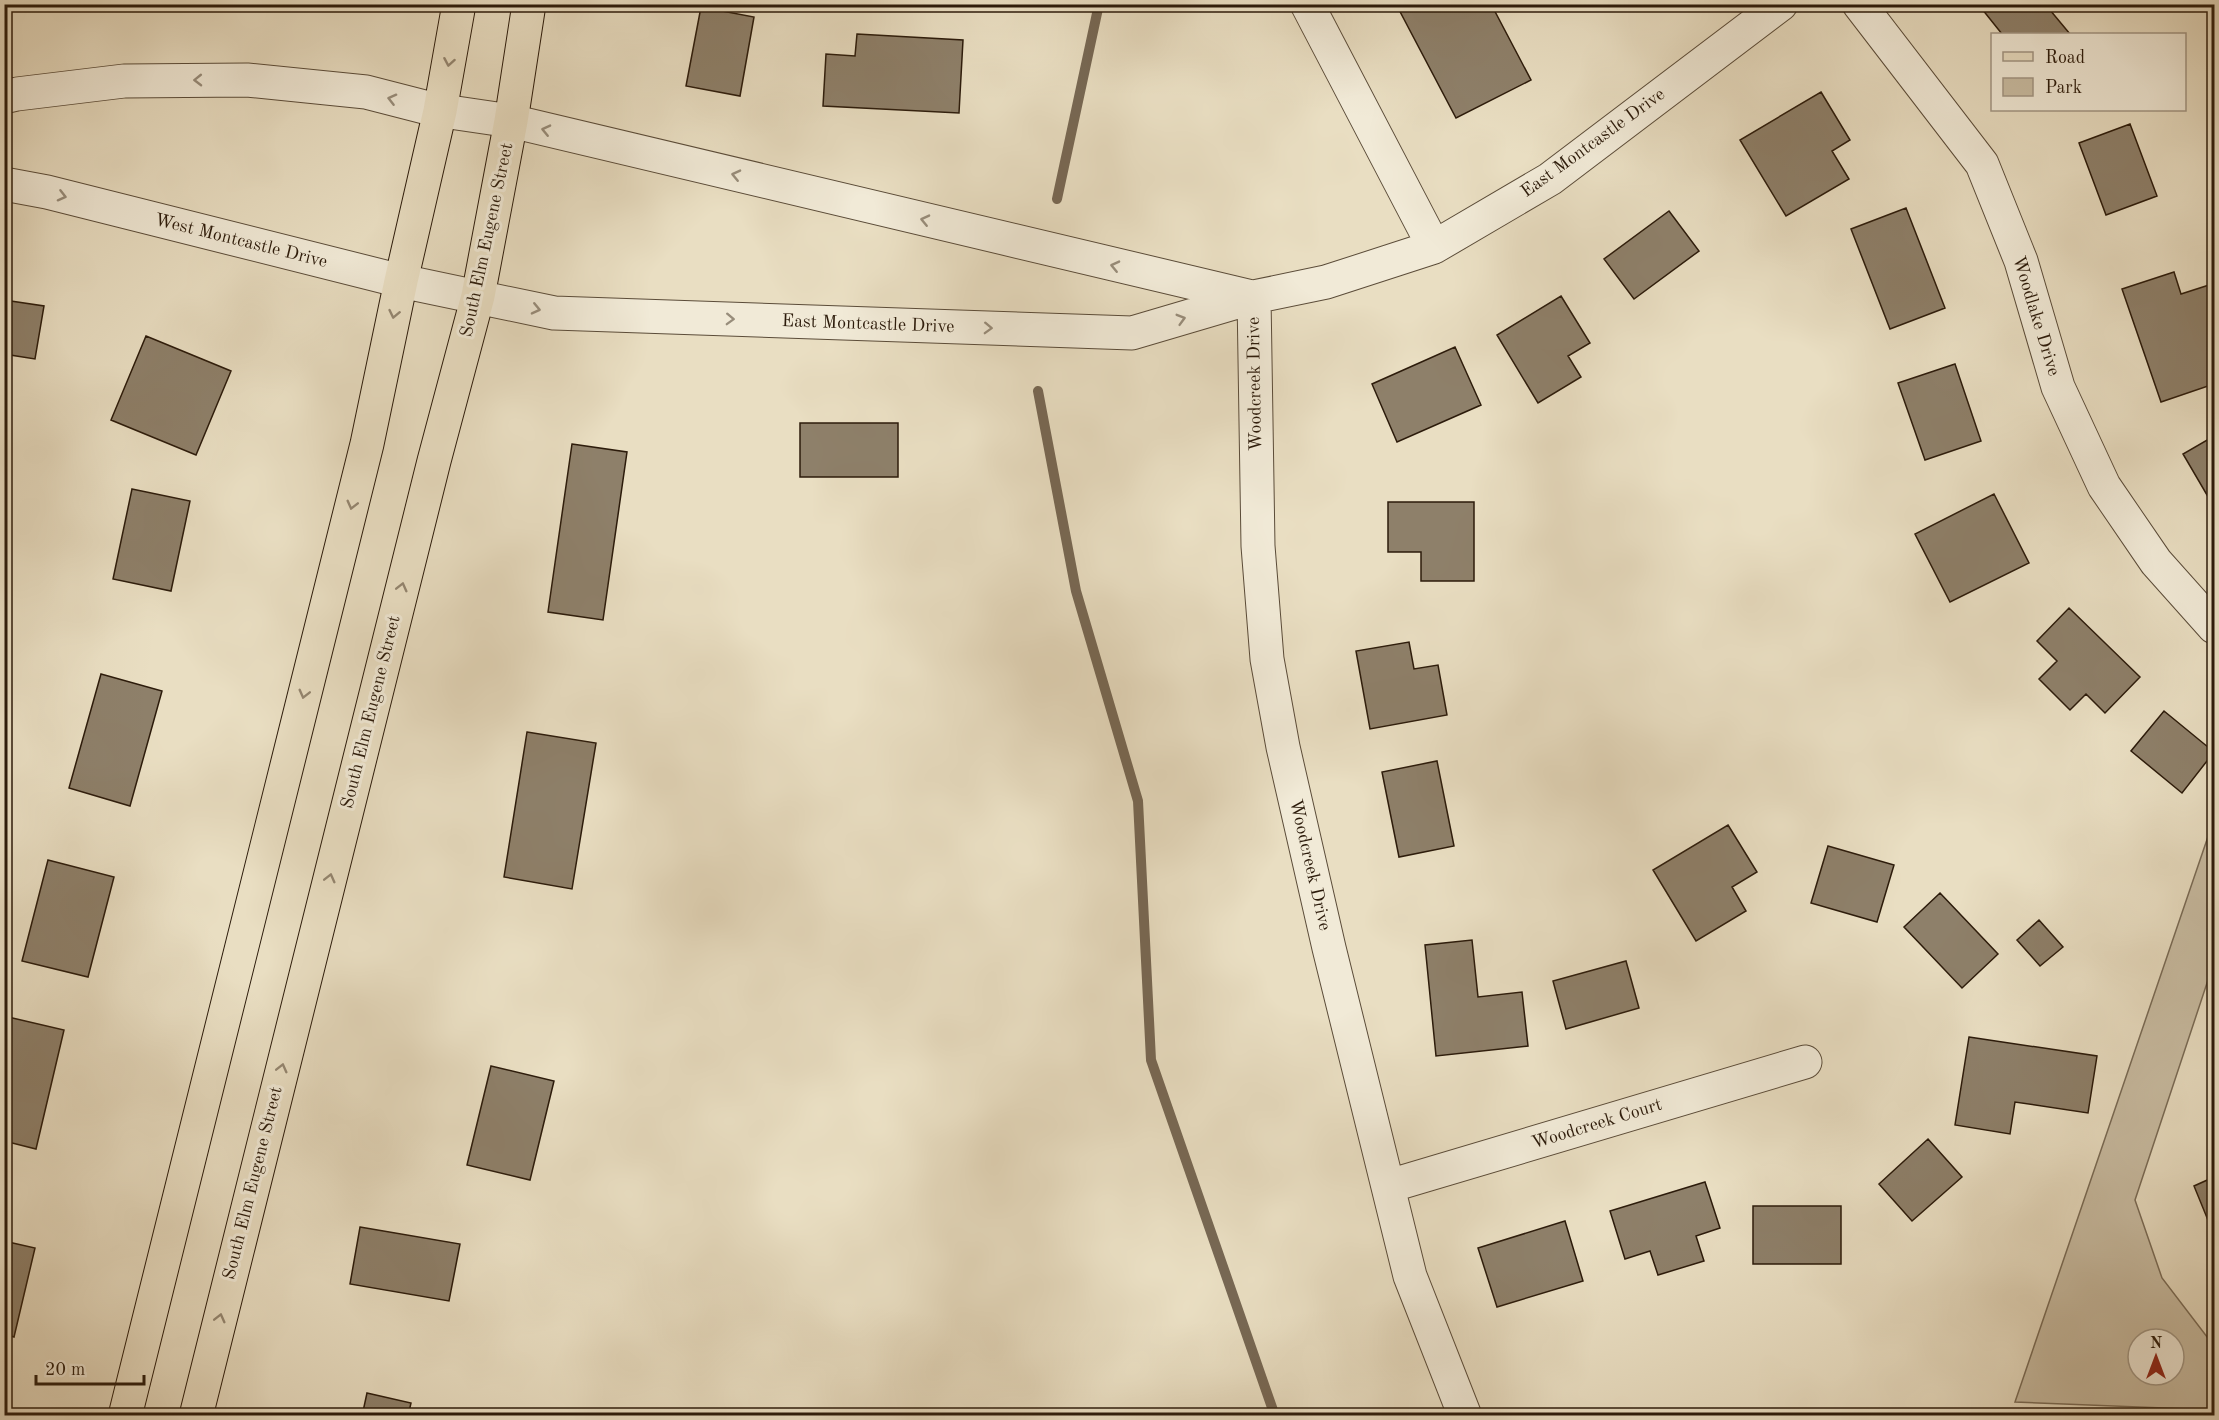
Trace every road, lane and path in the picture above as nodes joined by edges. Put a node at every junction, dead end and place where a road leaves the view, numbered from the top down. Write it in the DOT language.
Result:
graph roads {
  1 [pos="459,4"];
  2 [pos="529,4"];
  3 [pos="1307,4"];
  4 [pos="1781,4"];
  5 [pos="1859,4"];
  6 [pos="4,97"];
  7 [pos="440,111"];
  8 [pos="511,121"];
  9 [pos="4,184"];
  10 [pos="1434,247"];
  11 [pos="401,281"];
  12 [pos="478,296"];
  13 [pos="1254,297"];
  14 [pos="2214,627"];
  15 [pos="1805,1062"];
  16 [pos="1389,1186"];
  17 [pos="125,1416"];
  18 [pos="196,1416"];
  19 [pos="1465,1416"];
  1 -- 7 [label="main road, one-way"];
  2 -- 8 [label="main road, South Elm Eugene Street"];
  3 -- 10 [label="street"];
  4 -- 10 [label="street, East Montcastle Drive"];
  5 -- 14 [label="street, Woodlake Drive"];
  7 -- 6 [label="street, one-way"];
  7 -- 8 [label="street"];
  7 -- 11 [label="main road"];
  8 -- 12 [label="main road, South Elm Eugene Street"];
  13 -- 8 [label="street, East Montcastle Drive, one-way"];
  9 -- 11 [label="street, West Montcastle Drive, one-way"];
  10 -- 13 [label="street, East Montcastle Drive"];
  11 -- 12 [label="street, West Montcastle Drive"];
  11 -- 17 [label="main road, one-way"];
  12 -- 13 [label="street, East Montcastle Drive, one-way"];
  18 -- 12 [label="main road, South Elm Eugene Street, one-way"];
  13 -- 16 [label="street, Woodcreek Drive"];
  15 -- 16 [label="street, Woodcreek Court"];
  16 -- 19 [label="street, Woodcreek Drive"];
}
